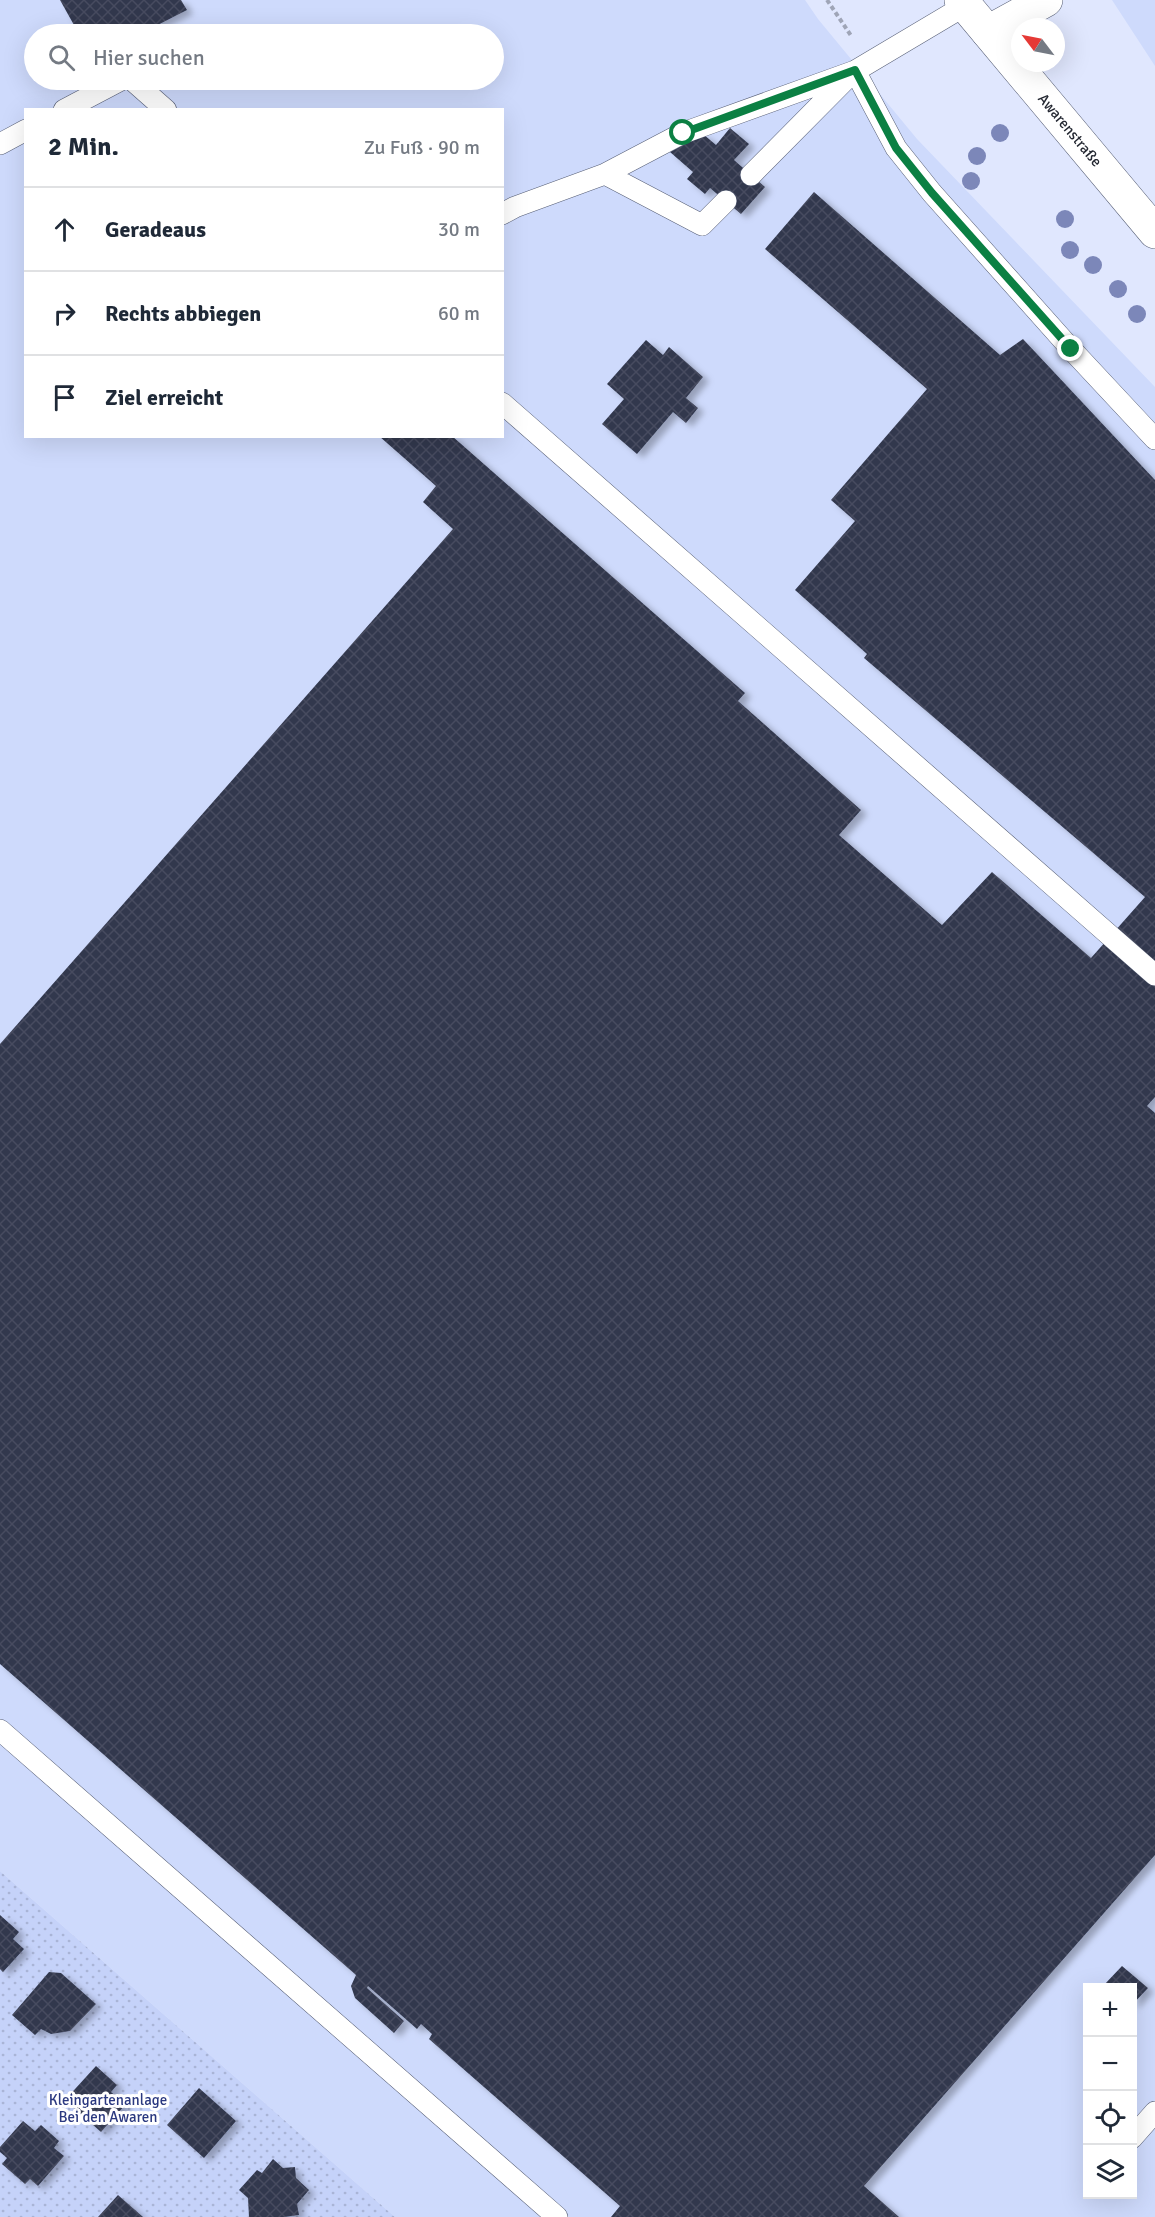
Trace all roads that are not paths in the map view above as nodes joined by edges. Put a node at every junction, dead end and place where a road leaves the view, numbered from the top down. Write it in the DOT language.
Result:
graph roads {
  1 [pos="1046,0"];
  2 [pos="964,2"];
  3 [pos="988,32"];
  4 [pos="862,67"];
  5 [pos="102,90"];
  6 [pos="143,90"];
  7 [pos="68,108"];
  8 [pos="164,108"];
  9 [pos="24,131"];
  10 [pos="0,144"];
  11 [pos="605,174"];
  12 [pos="751,175"];
  13 [pos="726,201"];
  14 [pos="504,213"];
  15 [pos="1155,232"];
  16 [pos="504,405"];
  17 [pos="1155,439"];
  18 [pos="1155,975"];
  19 [pos="0,1730"];
  20 [pos="1155,2112"];
  21 [pos="1137,2132"];
  22 [pos="557,2217"];
  1 -- 3 [label="street"];
  2 -- 3 [label="street, Awarenstraße"];
  2 -- 4 [label="lane"];
  3 -- 15 [label="street, Awarenstraße"];
  4 -- 11 [label="lane"];
  4 -- 12 [label="lane"];
  4 -- 17 [label="lane"];
  5 -- 7 [label="lane"];
  6 -- 8 [label="lane"];
  9 -- 10 [label="lane"];
  11 -- 13 [label="lane"];
  11 -- 14 [label="lane"];
  16 -- 18 [label="lane"];
  19 -- 22 [label="lane"];
  20 -- 21 [label="lane"];
}
